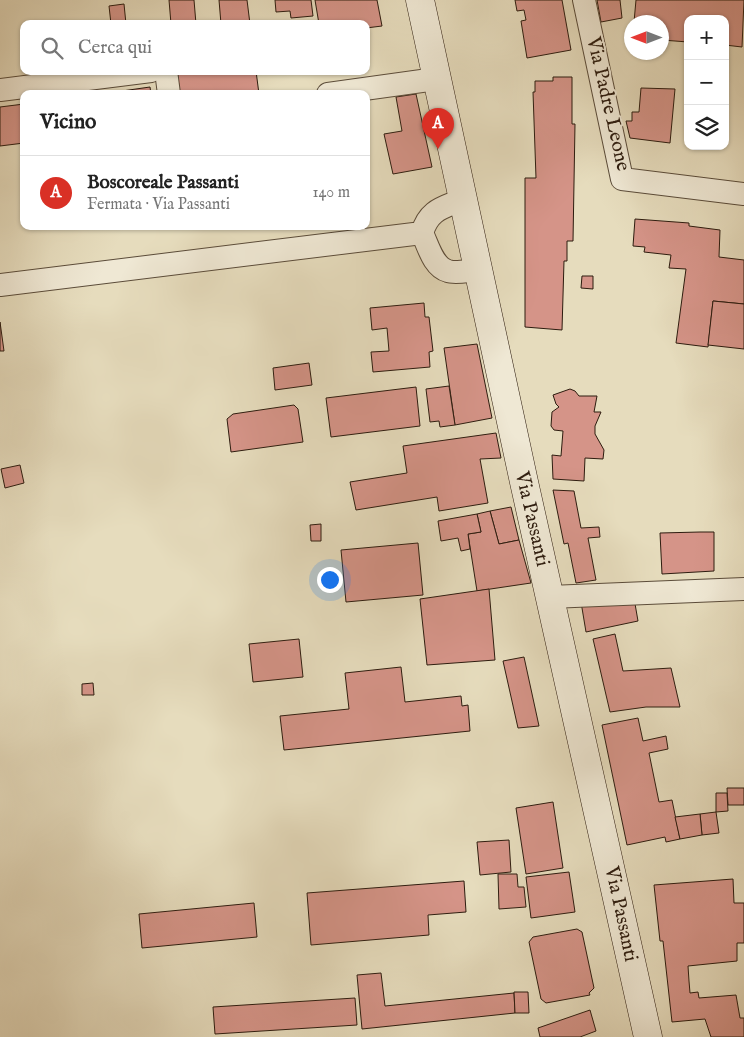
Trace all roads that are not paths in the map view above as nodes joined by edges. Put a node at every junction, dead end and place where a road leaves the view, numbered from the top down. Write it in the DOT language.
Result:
graph roads {
  1 [pos="420,0"];
  2 [pos="584,0"];
  3 [pos="119,75"];
  4 [pos="167,75"];
  5 [pos="436,79"];
  6 [pos="0,90"];
  7 [pos="168,90"];
  8 [pos="357,90"];
  9 [pos="744,194"];
  10 [pos="464,200"];
  11 [pos="422,233"];
  12 [pos="479,270"];
  13 [pos="0,285"];
  14 [pos="744,589"];
  15 [pos="550,597"];
  16 [pos="648,1037"];
  1 -- 5 [label="main road, Via Passanti"];
  2 -- 9 [label="street, Via Padre Leone"];
  3 -- 6 [label="street"];
  4 -- 7 [label="street"];
  5 -- 8 [label="street"];
  5 -- 10 [label="main road, Via Passanti"];
  10 -- 11 [label="street"];
  10 -- 12 [label="main road, Via Passanti"];
  11 -- 12 [label="street"];
  11 -- 13 [label="street"];
  12 -- 15 [label="main road, Via Passanti"];
  14 -- 15 [label="street"];
  15 -- 16 [label="main road, Via Passanti"];
}
